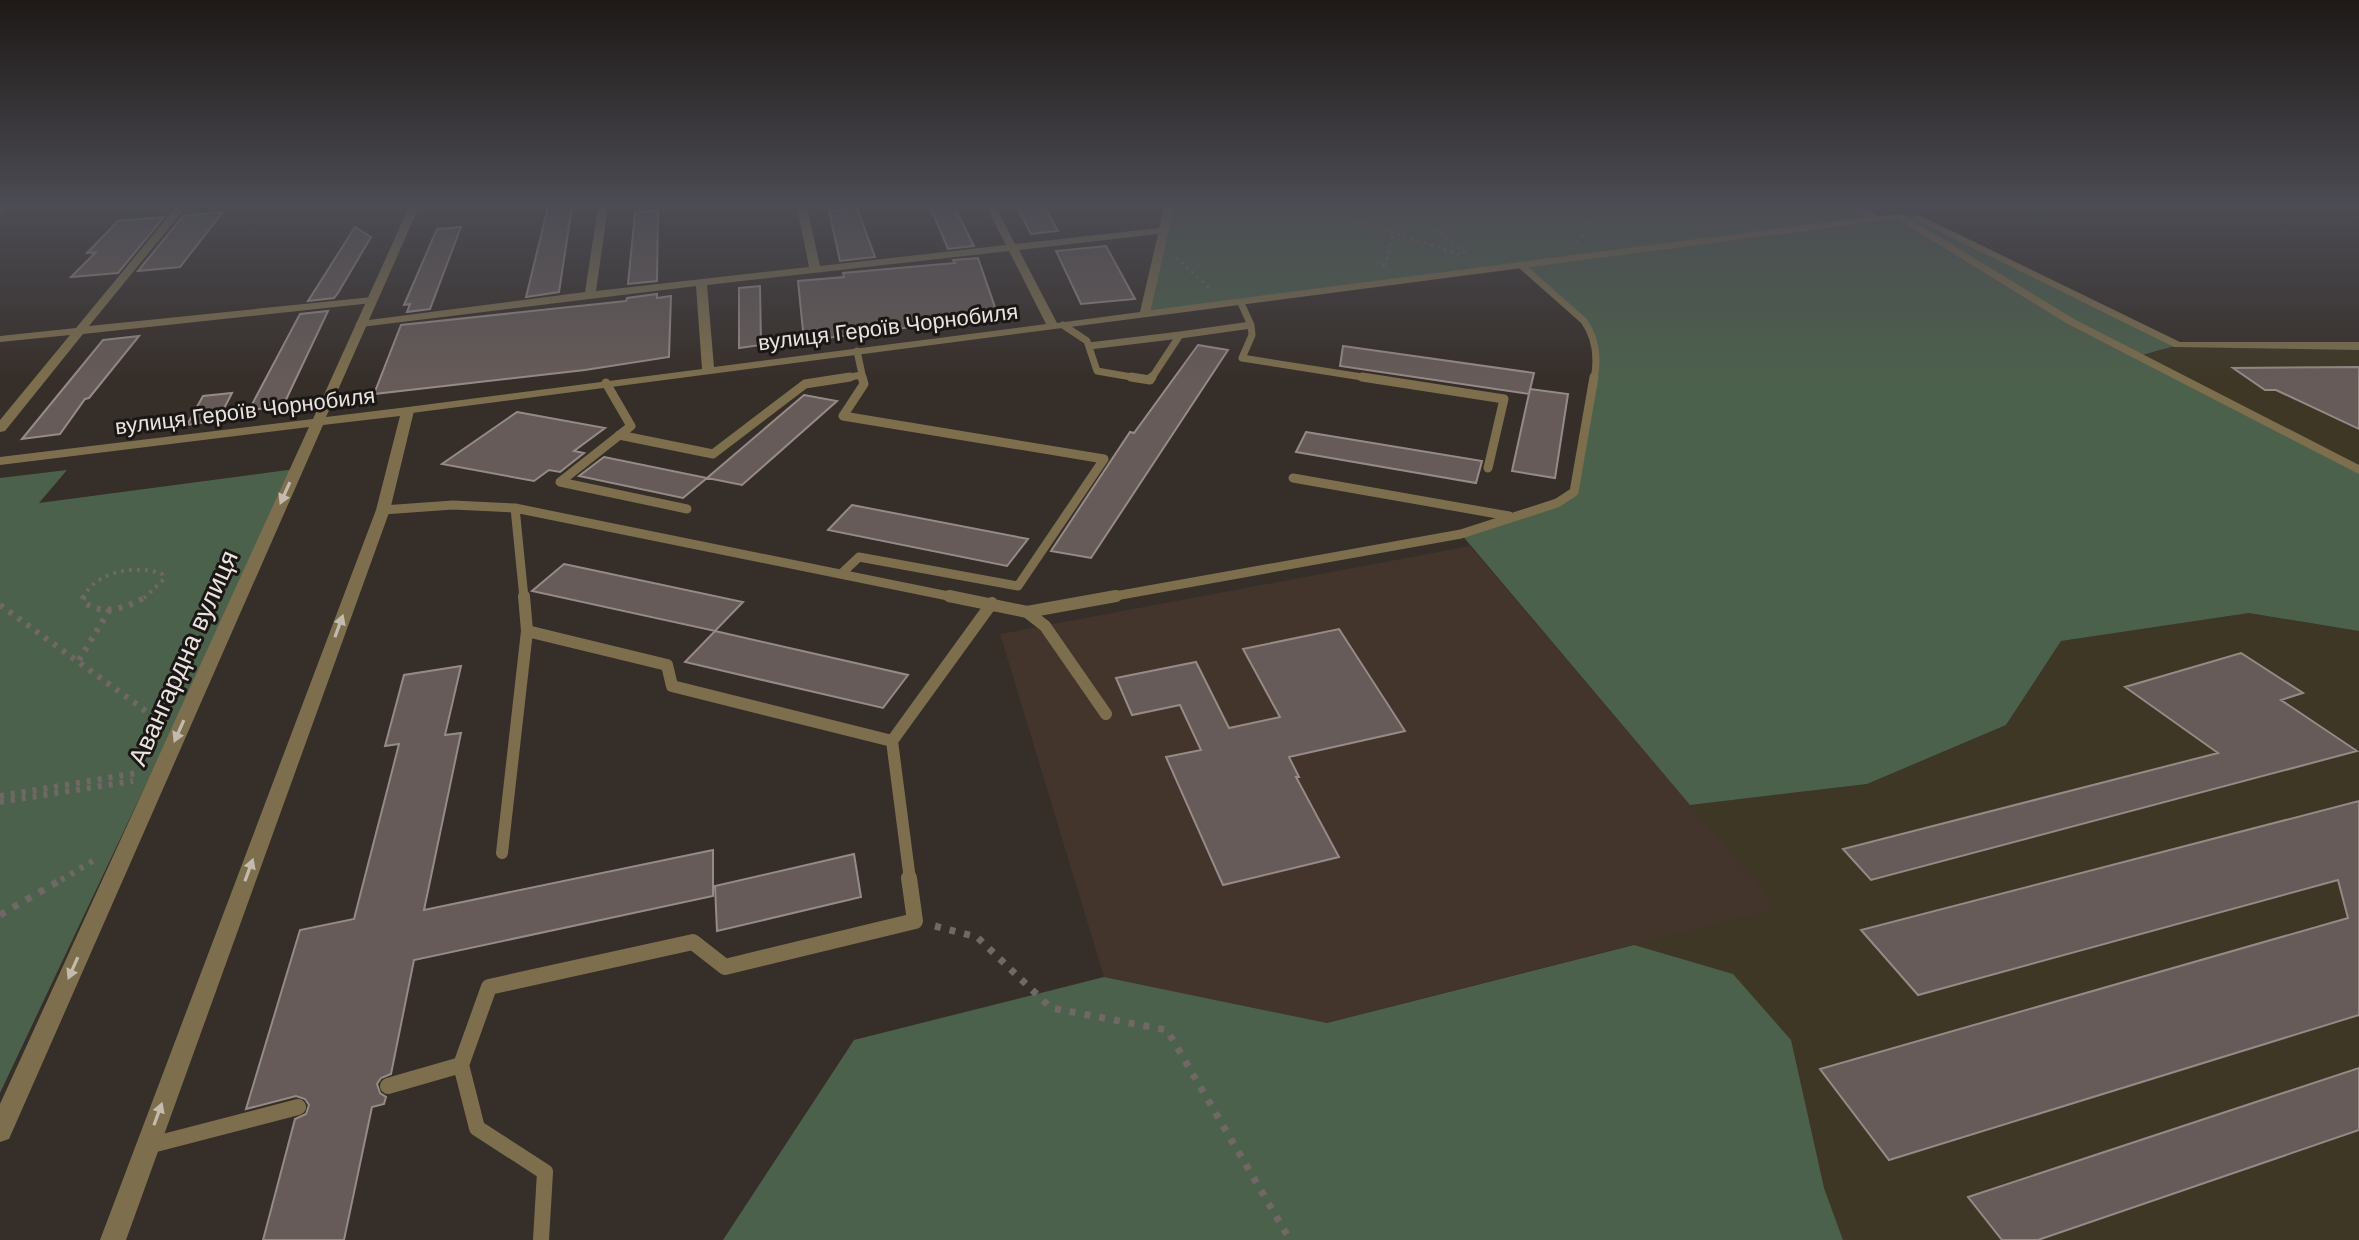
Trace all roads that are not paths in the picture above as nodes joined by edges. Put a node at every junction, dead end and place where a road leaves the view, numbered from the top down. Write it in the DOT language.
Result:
graph roads {
  1 [pos="133,265"];
  2 [pos="388,265"];
  3 [pos="594,265"];
  4 [pos="814,265"];
  5 [pos="852,265"];
  6 [pos="1022,265"];
  7 [pos="1155,265"];
  8 [pos="1538,265"];
  9 [pos="1979,265"];
  10 [pos="2016,265"];
  11 [pos="1523,267"];
  12 [pos="815,269"];
  13 [pos="701,282"];
  14 [pos="590,295"];
  15 [pos="372,300"];
  16 [pos="1241,303"];
  17 [pos="1145,314"];
  18 [pos="361,324"];
  19 [pos="1251,325"];
  20 [pos="1058,326"];
  21 [pos="79,331"];
  22 [pos="1180,335"];
  23 [pos="0,339"];
  24 [pos="1089,346"];
  25 [pos="2359,346"];
  26 [pos="857,351"];
  27 [pos="708,371"];
  28 [pos="862,375"];
  29 [pos="606,383"];
  30 [pos="408,411"];
  31 [pos="317,422"];
  32 [pos="0,428"];
  33 [pos="619,435"];
  34 [pos="0,461"];
  35 [pos="1488,468"];
  36 [pos="2359,470"];
  37 [pos="1293,478"];
  38 [pos="515,508"];
  39 [pos="687,509"];
  40 [pos="383,510"];
  41 [pos="1514,517"];
  42 [pos="842,573"];
  43 [pos="992,603"];
  44 [pos="1027,612"];
  45 [pos="527,631"];
  46 [pos="1106,714"];
  47 [pos="892,741"];
  48 [pos="502,853"];
  49 [pos="461,1065"];
  50 [pos="388,1086"];
  51 [pos="298,1107"];
  52 [pos="0,1131"];
  53 [pos="146,1146"];
  54 [pos="113,1240"];
  55 [pos="541,1240"];
  1 -- 21 [label="street"];
  2 -- 15 [label="street, Авангардна вулиця"];
  3 -- 14 [label="street"];
  4 -- 12 [label="street"];
  5 -- 12 [label="street"];
  6 -- 20 [label="street"];
  7 -- 17 [label="street"];
  8 -- 11 [label="street, вулиця Героїв Чорнобиля"];
  9 -- 36 [label="street"];
  10 -- 25 [label="street, вулиця Героїв Чорнобиля"];
  11 -- 16 [label="street, вулиця Героїв Чорнобиля"];
  11 -- 41 [label="lane"];
  12 -- 13 [label="street"];
  13 -- 14 [label="street"];
  13 -- 27 [label="street"];
  14 -- 18 [label="street"];
  15 -- 18 [label="street, Авангардна вулиця"];
  15 -- 21 [label="street"];
  16 -- 17 [label="street, вулиця Героїв Чорнобиля"];
  16 -- 19 [label="lane"];
  17 -- 20 [label="street, вулиця Героїв Чорнобиля"];
  18 -- 31 [label="street, Авангардна вулиця"];
  19 -- 22 [label="lane"];
  19 -- 35 [label="lane"];
  20 -- 24 [label="lane"];
  20 -- 26 [label="street, вулиця Героїв Чорнобиля"];
  21 -- 23 [label="street"];
  21 -- 32 [label="street"];
  22 -- 24 [label="lane"];
  22 -- 24 [label="lane"];
  26 -- 27 [label="street, вулиця Героїв Чорнобиля"];
  26 -- 28 [label="lane"];
  27 -- 29 [label="street, вулиця Героїв Чорнобиля"];
  28 -- 33 [label="lane"];
  28 -- 42 [label="lane"];
  29 -- 30 [label="street, вулиця Героїв Чорнобиля"];
  29 -- 33 [label="lane"];
  30 -- 31 [label="street, вулиця Героїв Чорнобиля"];
  30 -- 40 [label="street"];
  31 -- 34 [label="street, вулиця Героїв Чорнобиля"];
  31 -- 52 [label="street, Авангардна вулиця, one-way"];
  33 -- 39 [label="lane"];
  37 -- 41 [label="lane"];
  38 -- 40 [label="lane"];
  38 -- 42 [label="lane"];
  38 -- 45 [label="lane"];
  53 -- 40 [label="street, one-way"];
  41 -- 44 [label="lane"];
  42 -- 43 [label="lane"];
  43 -- 44 [label="lane"];
  43 -- 47 [label="lane"];
  44 -- 46 [label="lane"];
  45 -- 47 [label="lane"];
  45 -- 48 [label="lane"];
  47 -- 49 [label="lane"];
  49 -- 50 [label="lane"];
  49 -- 55 [label="lane"];
  51 -- 53 [label="lane"];
  53 -- 54 [label="street"];
}
